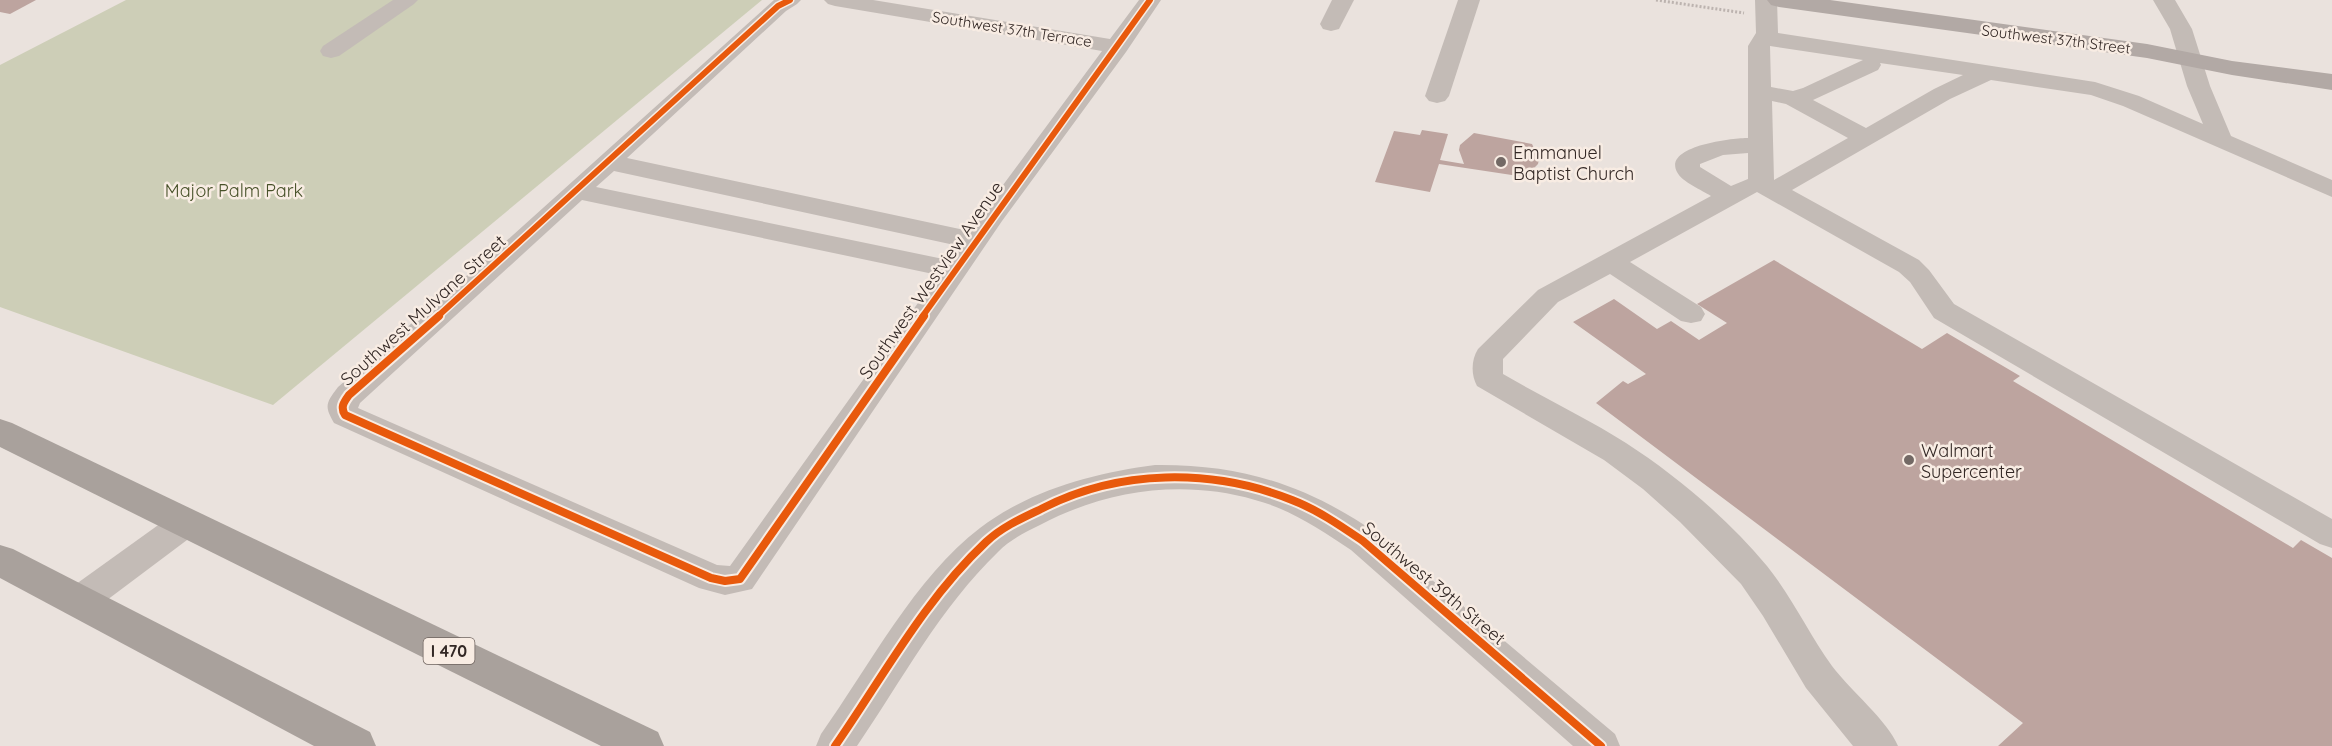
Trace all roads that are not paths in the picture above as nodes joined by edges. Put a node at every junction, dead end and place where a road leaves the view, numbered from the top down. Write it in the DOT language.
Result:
graph roads {
  1 [pos="407,0"];
  2 [pos="790,0"];
  3 [pos="1150,0"];
  4 [pos="1343,0"];
  5 [pos="1468,0"];
  6 [pos="1766,0"];
  7 [pos="1779,0"];
  8 [pos="2164,0"];
  9 [pos="850,1"];
  10 [pos="910,6"];
  11 [pos="1331,24"];
  12 [pos="1764,38"];
  13 [pos="1118,47"];
  14 [pos="331,51"];
  15 [pos="1862,58"];
  16 [pos="2191,59"];
  17 [pos="1989,72"];
  18 [pos="2332,82"];
  19 [pos="1925,87"];
  20 [pos="1759,92"];
  21 [pos="1437,96"];
  22 [pos="1793,98"];
  23 [pos="2207,104"];
  24 [pos="2164,115"];
  25 [pos="1865,137"];
  26 [pos="2220,140"];
  27 [pos="1761,147"];
  28 [pos="609,162"];
  29 [pos="1768,187"];
  30 [pos="2332,189"];
  31 [pos="577,191"];
  32 [pos="1730,197"];
  33 [pos="976,241"];
  34 [pos="1612,262"];
  35 [pos="955,270"];
  36 [pos="1691,314"];
  37 [pos="0,432"];
  38 [pos="187,522"];
  39 [pos="2332,535"];
  40 [pos="0,560"];
  41 [pos="0,573"];
  42 [pos="740,579"];
  43 [pos="78,602"];
  44 [pos="355,746"];
  45 [pos="643,746"];
  46 [pos="835,746"];
  47 [pos="1601,746"];
  48 [pos="1879,746"];
  1 -- 14 [label="street"];
  2 -- 28 [label="street, Southwest Mulvane Street"];
  3 -- 13 [label="street, Southwest Westview Avenue"];
  4 -- 11 [label="street"];
  5 -- 21 [label="street"];
  6 -- 12 [label="street"];
  7 -- 16 [label="main road, Southwest 37th Street"];
  8 -- 16 [label="street"];
  9 -- 10 [label="street, Southwest 37th Terrace"];
  10 -- 13 [label="street, Southwest 37th Terrace"];
  12 -- 15 [label="street"];
  12 -- 20 [label="street"];
  13 -- 33 [label="street, Southwest Westview Avenue"];
  15 -- 17 [label="street"];
  15 -- 19 [label="street"];
  15 -- 22 [label="street"];
  16 -- 18 [label="main road, Southwest 37th Street"];
  16 -- 23 [label="street"];
  17 -- 19 [label="street"];
  17 -- 24 [label="street"];
  19 -- 25 [label="street"];
  20 -- 22 [label="street"];
  20 -- 27 [label="street"];
  22 -- 25 [label="street"];
  23 -- 24 [label="street"];
  23 -- 26 [label="street"];
  24 -- 26 [label="street"];
  25 -- 29 [label="street"];
  26 -- 30 [label="street"];
  27 -- 29 [label="street"];
  27 -- 32 [label="street"];
  28 -- 31 [label="street, Southwest Mulvane Street"];
  28 -- 33 [label="street"];
  29 -- 32 [label="street"];
  29 -- 39 [label="street"];
  31 -- 35 [label="street"];
  31 -- 42 [label="street, Southwest Mulvane Street"];
  32 -- 34 [label="street"];
  33 -- 35 [label="street, Southwest Westview Avenue"];
  34 -- 36 [label="street"];
  34 -- 48 [label="street"];
  35 -- 42 [label="street, Southwest Westview Avenue"];
  37 -- 38 [label="highway, I 470"];
  38 -- 43 [label="street"];
  38 -- 45 [label="highway, I 470"];
  40 -- 43 [label="highway"];
  41 -- 43 [label="highway"];
  43 -- 44 [label="highway"];
  46 -- 47 [label="street, Southwest 39th Street"];
}
